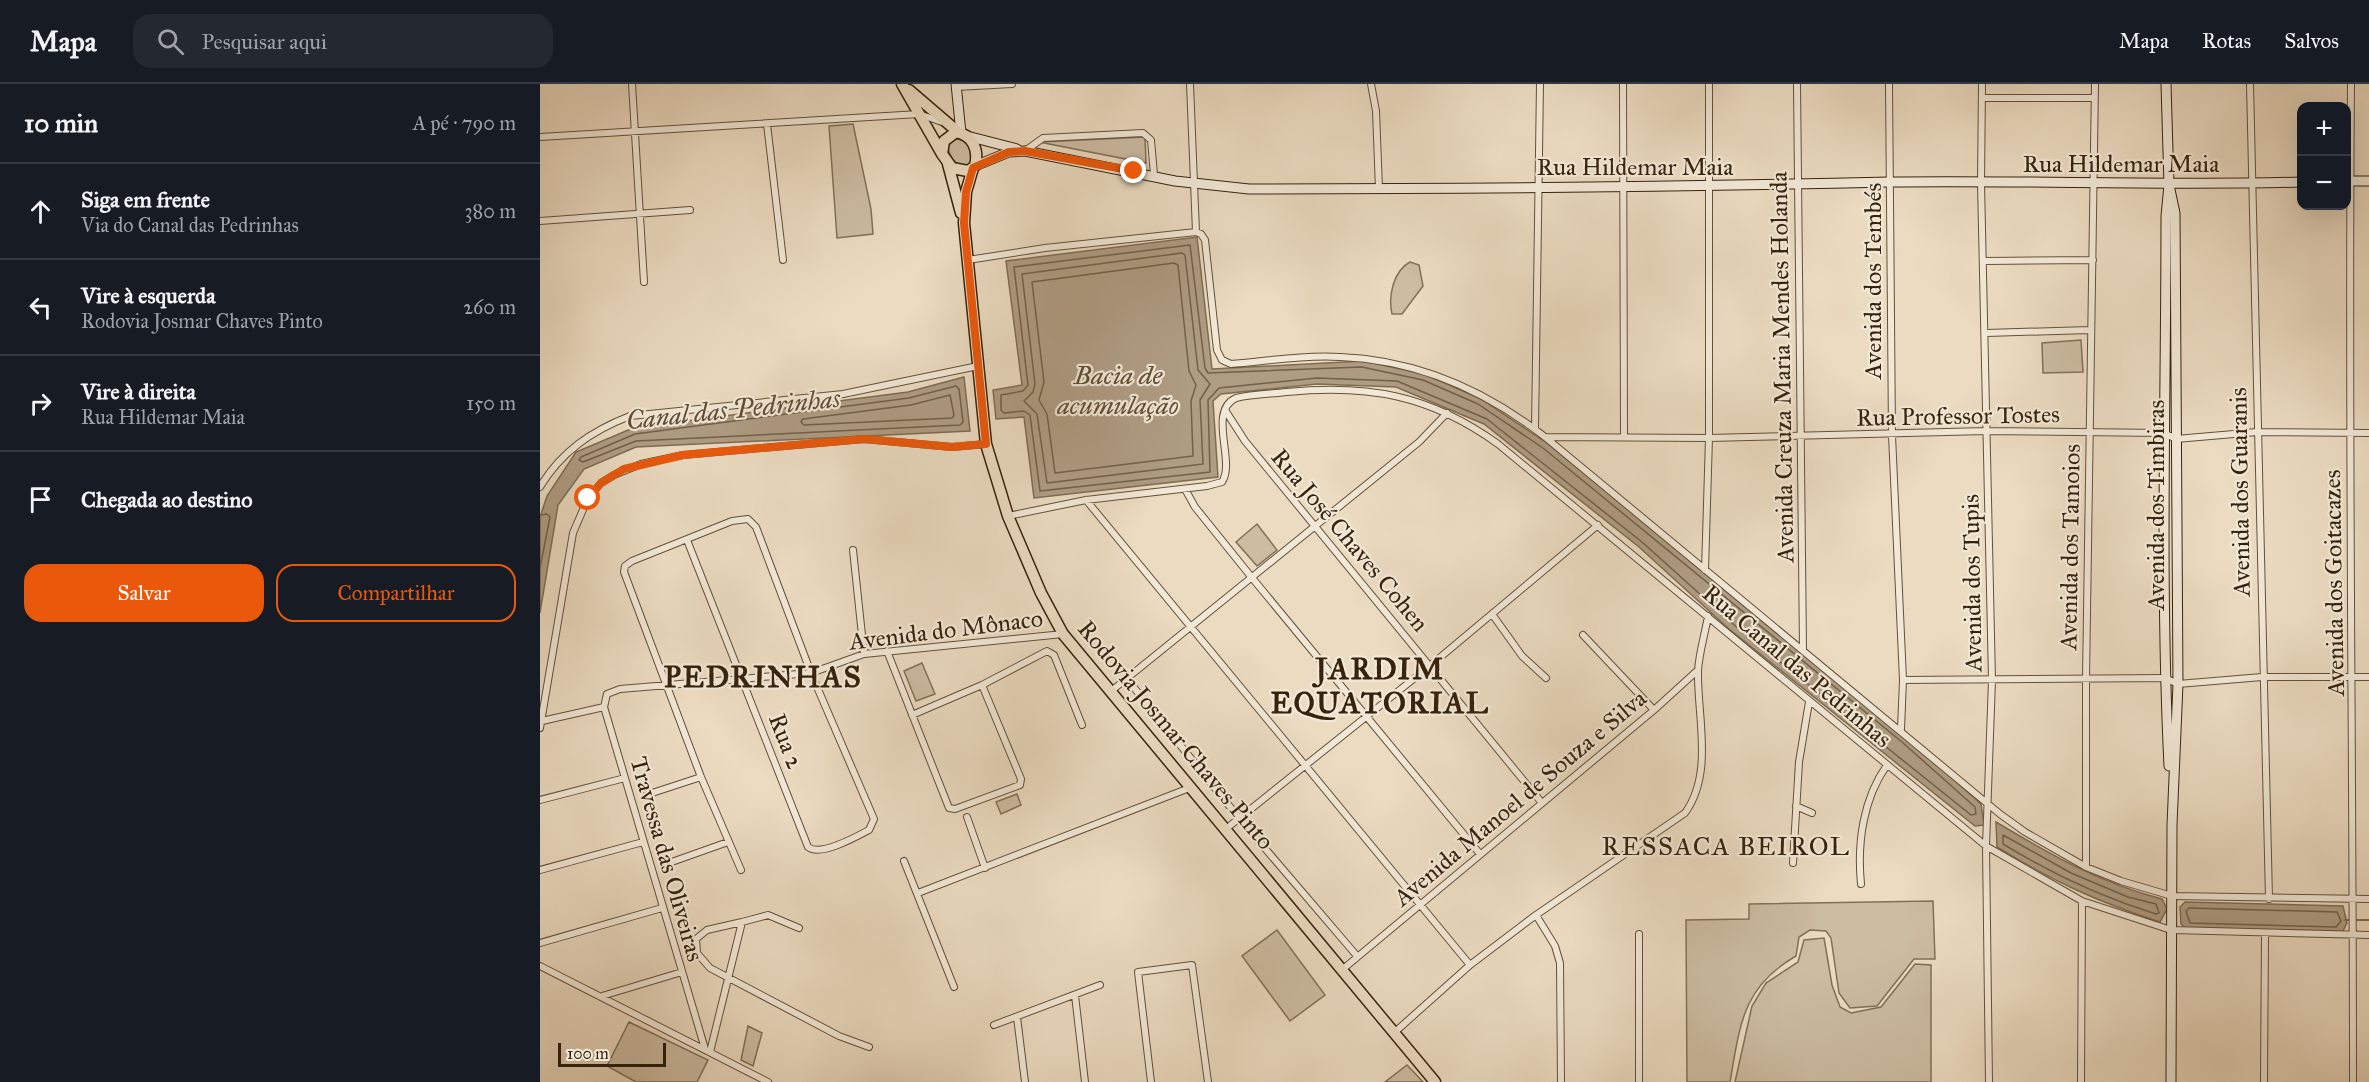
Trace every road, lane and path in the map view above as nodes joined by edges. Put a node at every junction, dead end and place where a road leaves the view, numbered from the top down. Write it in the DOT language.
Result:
graph roads {
  1 [pos="632,84"];
  2 [pos="1012,84"];
  3 [pos="1190,84"];
  4 [pos="1371,84"];
  5 [pos="1540,84"];
  6 [pos="1623,84"];
  7 [pos="1709,84"];
  8 [pos="1797,84"];
  9 [pos="1890,84"];
  10 [pos="1982,84"];
  11 [pos="2094,84"];
  12 [pos="2166,84"];
  13 [pos="2250,84"];
  14 [pos="2351,84"];
  15 [pos="956,86"];
  16 [pos="1983,98"];
  17 [pos="2094,98"];
  18 [pos="919,114"];
  19 [pos="767,124"];
  20 [pos="635,132"];
  21 [pos="960,132"];
  22 [pos="540,137"];
  23 [pos="1025,151"];
  24 [pos="2349,156"];
  25 [pos="945,159"];
  26 [pos="974,167"];
  27 [pos="1154,175"];
  28 [pos="2351,181"];
  29 [pos="2369,181"];
  30 [pos="1890,182"];
  31 [pos="2297,182"];
  32 [pos="1195,183"];
  33 [pos="1981,183"];
  34 [pos="2094,183"];
  35 [pos="2252,183"];
  36 [pos="1709,185"];
  37 [pos="2169,185"];
  38 [pos="1798,186"];
  39 [pos="1540,187"];
  40 [pos="1623,187"];
  41 [pos="1380,189"];
  42 [pos="690,210"];
  43 [pos="2348,210"];
  44 [pos="640,214"];
  45 [pos="540,221"];
  46 [pos="964,223"];
  47 [pos="1196,232"];
  48 [pos="783,260"];
  49 [pos="968,260"];
  50 [pos="2093,260"];
  51 [pos="1984,261"];
  52 [pos="644,282"];
  53 [pos="2090,330"];
  54 [pos="1986,333"];
  55 [pos="978,366"];
  56 [pos="1225,409"];
  57 [pos="1446,413"];
  58 [pos="1535,429"];
  59 [pos="1986,431"];
  60 [pos="2257,432"];
  61 [pos="2091,433"];
  62 [pos="2164,433"];
  63 [pos="2350,433"];
  64 [pos="2369,433"];
  65 [pos="1802,435"];
  66 [pos="1892,435"];
  67 [pos="1624,436"];
  68 [pos="1545,437"];
  69 [pos="1709,438"];
  70 [pos="2176,439"];
  71 [pos="986,444"];
  72 [pos="540,487"];
  73 [pos="1185,489"];
  74 [pos="1086,501"];
  75 [pos="1008,516"];
  76 [pos="1598,525"];
  77 [pos="1314,526"];
  78 [pos="687,540"];
  79 [pos="853,550"];
  80 [pos="1705,570"];
  81 [pos="1252,579"];
  82 [pos="1492,614"];
  83 [pos="1708,616"];
  84 [pos="1191,630"];
  85 [pos="1063,634"];
  86 [pos="1583,635"];
  87 [pos="1803,650"];
  88 [pos="887,651"];
  89 [pos="864,654"];
  90 [pos="1431,666"];
  91 [pos="1698,670"];
  92 [pos="812,673"];
  93 [pos="2353,676"];
  94 [pos="2369,676"];
  95 [pos="2262,677"];
  96 [pos="1546,678"];
  97 [pos="2165,678"];
  98 [pos="1127,679"];
  99 [pos="2086,679"];
  100 [pos="1902,680"];
  101 [pos="1992,680"];
  102 [pos="744,681"];
  103 [pos="2178,684"];
  104 [pos="667,686"];
  105 [pos="982,686"];
  106 [pos="1110,693"];
  107 [pos="1809,702"];
  108 [pos="604,707"];
  109 [pos="1654,710"];
  110 [pos="912,714"];
  111 [pos="1365,716"];
  112 [pos="541,724"];
  113 [pos="1082,725"];
  114 [pos="1901,729"];
  115 [pos="1887,765"];
  116 [pos="1303,766"];
  117 [pos="701,777"];
  118 [pos="625,778"];
  119 [pos="1192,787"];
  120 [pos="646,795"];
  121 [pos="540,800"];
  122 [pos="1542,803"];
  123 [pos="1987,803"];
  124 [pos="1796,806"];
  125 [pos="1812,813"];
  126 [pos="967,817"];
  127 [pos="1239,818"];
  128 [pos="2172,825"];
  129 [pos="1227,828"];
  130 [pos="643,842"];
  131 [pos="728,842"];
  132 [pos="1986,843"];
  133 [pos="1480,854"];
  134 [pos="904,861"];
  135 [pos="1793,863"];
  136 [pos="666,864"];
  137 [pos="2086,867"];
  138 [pos="985,868"];
  139 [pos="540,870"];
  140 [pos="741,870"];
  141 [pos="1861,884"];
  142 [pos="918,893"];
  143 [pos="2171,899"];
  144 [pos="2269,899"];
  145 [pos="2369,899"];
  146 [pos="2353,900"];
  147 [pos="2082,901"];
  148 [pos="1421,904"];
  149 [pos="662,908"];
  150 [pos="1536,915"];
  151 [pos="742,922"];
  152 [pos="799,927"];
  153 [pos="2171,927"];
  154 [pos="2353,933"];
  155 [pos="1639,934"];
  156 [pos="2265,934"];
  157 [pos="2369,935"];
  158 [pos="540,943"];
  159 [pos="1360,954"];
  160 [pos="1470,965"];
  161 [pos="540,966"];
  162 [pos="1343,969"];
  163 [pos="682,972"];
  164 [pos="730,979"];
  165 [pos="1100,985"];
  166 [pos="954,987"];
  167 [pos="1075,994"];
  168 [pos="602,996"];
  169 [pos="1017,1017"];
  170 [pos="994,1025"];
  171 [pos="1395,1032"];
  172 [pos="868,1047"];
  173 [pos="707,1050"];
  174 [pos="768,1082"];
  175 [pos="1025,1082"];
  176 [pos="1085,1082"];
  177 [pos="1151,1082"];
  178 [pos="1208,1082"];
  179 [pos="1435,1082"];
  180 [pos="1561,1082"];
  181 [pos="1640,1082"];
  182 [pos="1989,1082"];
  183 [pos="2081,1082"];
  184 [pos="2171,1082"];
  185 [pos="2264,1082"];
  186 [pos="2353,1082"];
  1 -- 20 [label="street"];
  2 -- 15 [label="street"];
  3 -- 32 [label="street"];
  4 -- 41 [label="street"];
  5 -- 39 [label="street"];
  6 -- 40 [label="street"];
  7 -- 36 [label="street"];
  8 -- 38 [label="street, Avenida Creuza Maria Mendes Holanda"];
  9 -- 30 [label="street, Avenida dos Tembés"];
  10 -- 16 [label="street, Avenida dos Tupis"];
  11 -- 17 [label="street, Avenida dos Tamoios"];
  12 -- 37 [label="street, Avenida dos Timbiras"];
  13 -- 35 [label="street, Avenida dos Guaranis"];
  14 -- 24 [label="street, Avenida dos Goitacazes"];
  15 -- 21 [label="street"];
  16 -- 17 [label="street"];
  16 -- 33 [label="street, Avenida dos Tupis"];
  17 -- 34 [label="street, Avenida dos Tamoios"];
  18 -- 19 [label="street"];
  18 -- 21 [label="street"];
  18 -- 21 [label="main road, Rodovia Josmar Chaves Pinto"];
  18 -- 25 [label="main road, Rodovia Josmar Chaves Pinto"];
  19 -- 20 [label="street"];
  19 -- 48 [label="street"];
  20 -- 22 [label="street"];
  20 -- 44 [label="street"];
  21 -- 23 [label="street"];
  21 -- 25 [label="main road"];
  21 -- 26 [label="main road"];
  23 -- 26 [label="street, Rua Hildemar Maia"];
  23 -- 27 [label="street, Rua Hildemar Maia"];
  23 -- 27 [label="street"];
  25 -- 26 [label="main road"];
  25 -- 46 [label="main road, Rodovia Josmar Chaves Pinto"];
  26 -- 46 [label="main road, Rodovia Josmar Chaves Pinto"];
  27 -- 32 [label="street, Rua Hildemar Maia"];
  28 -- 29 [label="street"];
  30 -- 33 [label="street, Rua Hildemar Maia"];
  30 -- 38 [label="street, Rua Hildemar Maia"];
  30 -- 66 [label="street, Avenida dos Tembés"];
  31 -- 35 [label="street, Rua Hildemar Maia"];
  32 -- 41 [label="street, Rua Hildemar Maia"];
  32 -- 47 [label="street"];
  33 -- 34 [label="street, Rua Hildemar Maia"];
  33 -- 51 [label="street, Avenida dos Tupis"];
  34 -- 37 [label="street, Rua Hildemar Maia"];
  34 -- 50 [label="street, Avenida dos Tamoios"];
  35 -- 37 [label="street, Rua Hildemar Maia"];
  35 -- 60 [label="street, Avenida dos Guaranis"];
  36 -- 38 [label="street, Rua Hildemar Maia"];
  36 -- 40 [label="street, Rua Hildemar Maia"];
  36 -- 69 [label="street"];
  37 -- 62 [label="street, Avenida dos Timbiras"];
  37 -- 70 [label="street, Avenida dos Timbiras"];
  38 -- 65 [label="street, Avenida Creuza Maria Mendes Holanda"];
  39 -- 40 [label="street, Rua Hildemar Maia"];
  39 -- 41 [label="street, Rua Hildemar Maia"];
  39 -- 58 [label="street"];
  40 -- 67 [label="street"];
  42 -- 44 [label="street"];
  43 -- 63 [label="street, Avenida dos Goitacazes"];
  44 -- 45 [label="street"];
  44 -- 52 [label="street"];
  46 -- 49 [label="main road, Rodovia Josmar Chaves Pinto"];
  47 -- 49 [label="street"];
  47 -- 58 [label="street, Rua Canal das Pedrinhas"];
  49 -- 55 [label="main road, Rodovia Josmar Chaves Pinto"];
  50 -- 51 [label="street"];
  50 -- 53 [label="street, Avenida dos Tamoios"];
  51 -- 54 [label="street, Avenida dos Tupis"];
  53 -- 54 [label="street"];
  53 -- 61 [label="street, Avenida dos Tamoios"];
  54 -- 59 [label="street, Avenida dos Tupis"];
  55 -- 71 [label="main road, Rodovia Josmar Chaves Pinto"];
  55 -- 72 [label="street"];
  56 -- 57 [label="street, Rua Canal das Pedrinhas"];
  56 -- 73 [label="street"];
  56 -- 77 [label="street, Rua José Chaves Cohen"];
  57 -- 76 [label="street, Rua Canal das Pedrinhas"];
  57 -- 77 [label="street"];
  58 -- 68 [label="street, Rua Canal das Pedrinhas"];
  59 -- 61 [label="street, Rua Professor Tostes"];
  59 -- 66 [label="street, Rua Professor Tostes"];
  59 -- 101 [label="street, Avenida dos Tupis"];
  60 -- 63 [label="street"];
  60 -- 70 [label="street"];
  60 -- 95 [label="street, Avenida dos Guaranis"];
  61 -- 62 [label="street, Rua Professor Tostes"];
  61 -- 99 [label="street, Avenida dos Tamoios"];
  62 -- 70 [label="street, Rua Professor Tostes"];
  62 -- 97 [label="street, Avenida dos Timbiras"];
  63 -- 64 [label="street"];
  63 -- 93 [label="street, Avenida dos Goitacazes"];
  65 -- 66 [label="street, Rua Professor Tostes"];
  65 -- 69 [label="street, Rua Professor Tostes"];
  65 -- 87 [label="street, Avenida Creuza Maria Mendes Holanda"];
  66 -- 100 [label="street, Avenida dos Tembés"];
  67 -- 68 [label="street, Rua Professor Tostes"];
  67 -- 69 [label="street, Rua Professor Tostes"];
  68 -- 80 [label="street, Rua Canal das Pedrinhas"];
  69 -- 80 [label="street"];
  70 -- 103 [label="street, Avenida dos Timbiras"];
  71 -- 75 [label="main road, Rodovia Josmar Chaves Pinto"];
  71 -- 112 [label="street"];
  73 -- 74 [label="street"];
  73 -- 81 [label="street"];
  74 -- 75 [label="street"];
  74 -- 84 [label="street"];
  75 -- 85 [label="main road, Rodovia Josmar Chaves Pinto"];
  76 -- 82 [label="street"];
  76 -- 83 [label="street, Rua Canal das Pedrinhas"];
  77 -- 81 [label="street"];
  77 -- 90 [label="street, Rua José Chaves Cohen"];
  78 -- 92 [label="street"];
  78 -- 102 [label="street, Rua 2"];
  78 -- 104 [label="street"];
  79 -- 89 [label="street"];
  80 -- 87 [label="street, Rua Canal das Pedrinhas"];
  81 -- 84 [label="street"];
  81 -- 111 [label="street"];
  82 -- 90 [label="street"];
  82 -- 96 [label="street"];
  83 -- 91 [label="street"];
  83 -- 107 [label="street, Rua Canal das Pedrinhas"];
  84 -- 98 [label="street"];
  84 -- 116 [label="street"];
  85 -- 88 [label="street, Avenida do Mônaco"];
  85 -- 106 [label="main road, Rodovia Josmar Chaves Pinto"];
  86 -- 109 [label="street"];
  87 -- 114 [label="street, Rua Canal das Pedrinhas"];
  88 -- 89 [label="street, Avenida do Mônaco"];
  88 -- 110 [label="street"];
  89 -- 92 [label="street, Avenida do Mônaco"];
  90 -- 111 [label="street"];
  90 -- 122 [label="street, Rua José Chaves Cohen"];
  91 -- 109 [label="street, Avenida Manoel de Souza e Silva"];
  91 -- 150 [label="street"];
  92 -- 102 [label="street, Avenida do Mônaco"];
  92 -- 102 [label="street, Rua 2"];
  93 -- 94 [label="street"];
  93 -- 95 [label="street"];
  93 -- 146 [label="street, Avenida dos Goitacazes"];
  95 -- 103 [label="street"];
  95 -- 144 [label="street, Avenida dos Guaranis"];
  97 -- 99 [label="street"];
  97 -- 103 [label="street"];
  97 -- 128 [label="street, Avenida dos Timbiras"];
  98 -- 106 [label="street"];
  98 -- 127 [label="street"];
  99 -- 101 [label="street"];
  99 -- 137 [label="street, Avenida dos Tamoios"];
  100 -- 101 [label="street"];
  100 -- 114 [label="street, Avenida dos Tembés"];
  101 -- 123 [label="street, Avenida dos Tupis"];
  102 -- 104 [label="street, Avenida do Mônaco"];
  103 -- 128 [label="street, Avenida dos Timbiras"];
  104 -- 108 [label="street, Avenida do Mônaco"];
  104 -- 117 [label="street"];
  105 -- 110 [label="street"];
  105 -- 110 [label="street"];
  105 -- 113 [label="street"];
  106 -- 119 [label="main road, Rodovia Josmar Chaves Pinto"];
  107 -- 115 [label="street, Rua Canal das Pedrinhas"];
  107 -- 124 [label="street"];
  108 -- 112 [label="street"];
  108 -- 118 [label="street, Travessa das Oliveiras"];
  109 -- 122 [label="street, Avenida Manoel de Souza e Silva"];
  111 -- 116 [label="street"];
  111 -- 133 [label="street"];
  114 -- 123 [label="street, Rua Canal das Pedrinhas"];
  115 -- 132 [label="street, Rua Canal das Pedrinhas"];
  115 -- 141 [label="street"];
  116 -- 127 [label="street"];
  116 -- 148 [label="street"];
  117 -- 120 [label="street"];
  117 -- 131 [label="street"];
  118 -- 121 [label="street"];
  118 -- 130 [label="street, Travessa das Oliveiras"];
  119 -- 129 [label="main road, Rodovia Josmar Chaves Pinto"];
  119 -- 138 [label="street"];
  122 -- 133 [label="street, Avenida Manoel de Souza e Silva"];
  123 -- 132 [label="street, Avenida dos Tupis"];
  123 -- 137 [label="street, Rua Canal das Pedrinhas"];
  124 -- 125 [label="street"];
  124 -- 135 [label="street"];
  126 -- 138 [label="street"];
  127 -- 129 [label="street"];
  127 -- 159 [label="street"];
  128 -- 143 [label="street, Avenida dos Timbiras"];
  129 -- 162 [label="main road, Rodovia Josmar Chaves Pinto"];
  130 -- 139 [label="street"];
  130 -- 149 [label="street, Travessa das Oliveiras"];
  131 -- 136 [label="street"];
  131 -- 140 [label="street"];
  132 -- 147 [label="street, Rua Canal das Pedrinhas"];
  132 -- 182 [label="street, Avenida dos Tupis"];
  133 -- 148 [label="street, Avenida Manoel de Souza e Silva"];
  134 -- 142 [label="street"];
  137 -- 143 [label="street, Rua Canal das Pedrinhas"];
  138 -- 142 [label="street"];
  142 -- 166 [label="street"];
  143 -- 144 [label="street, Rua Canal das Pedrinhas"];
  143 -- 153 [label="street, Avenida dos Timbiras"];
  144 -- 146 [label="street, Rua Canal das Pedrinhas"];
  145 -- 146 [label="street, Rua Canal das Pedrinhas"];
  146 -- 154 [label="street, Avenida dos Goitacazes"];
  147 -- 153 [label="street, Rua Canal das Pedrinhas"];
  147 -- 183 [label="street"];
  148 -- 159 [label="street, Avenida Manoel de Souza e Silva"];
  148 -- 160 [label="street"];
  149 -- 158 [label="street"];
  149 -- 163 [label="street, Travessa das Oliveiras"];
  150 -- 160 [label="street"];
  150 -- 180 [label="street"];
  151 -- 152 [label="street"];
  151 -- 164 [label="street"];
  151 -- 164 [label="street"];
  153 -- 156 [label="street, Rua Canal das Pedrinhas"];
  153 -- 184 [label="street, Avenida dos Timbiras"];
  154 -- 156 [label="street, Rua Canal das Pedrinhas"];
  154 -- 157 [label="street, Rua Canal das Pedrinhas"];
  154 -- 186 [label="street, Avenida dos Goitacazes"];
  155 -- 181 [label="street"];
  156 -- 185 [label="street"];
  159 -- 162 [label="street, Avenida Manoel de Souza e Silva"];
  160 -- 171 [label="street"];
  161 -- 168 [label="street"];
  162 -- 171 [label="main road, Rodovia Josmar Chaves Pinto"];
  163 -- 168 [label="street"];
  163 -- 173 [label="street, Travessa das Oliveiras"];
  164 -- 172 [label="street"];
  164 -- 173 [label="street"];
  165 -- 167 [label="street"];
  167 -- 169 [label="street"];
  167 -- 176 [label="street"];
  168 -- 173 [label="street"];
  169 -- 170 [label="street"];
  169 -- 175 [label="street"];
  171 -- 179 [label="main road, Rodovia Josmar Chaves Pinto"];
  173 -- 174 [label="street"];
  177 -- 178 [label="street"];
}
